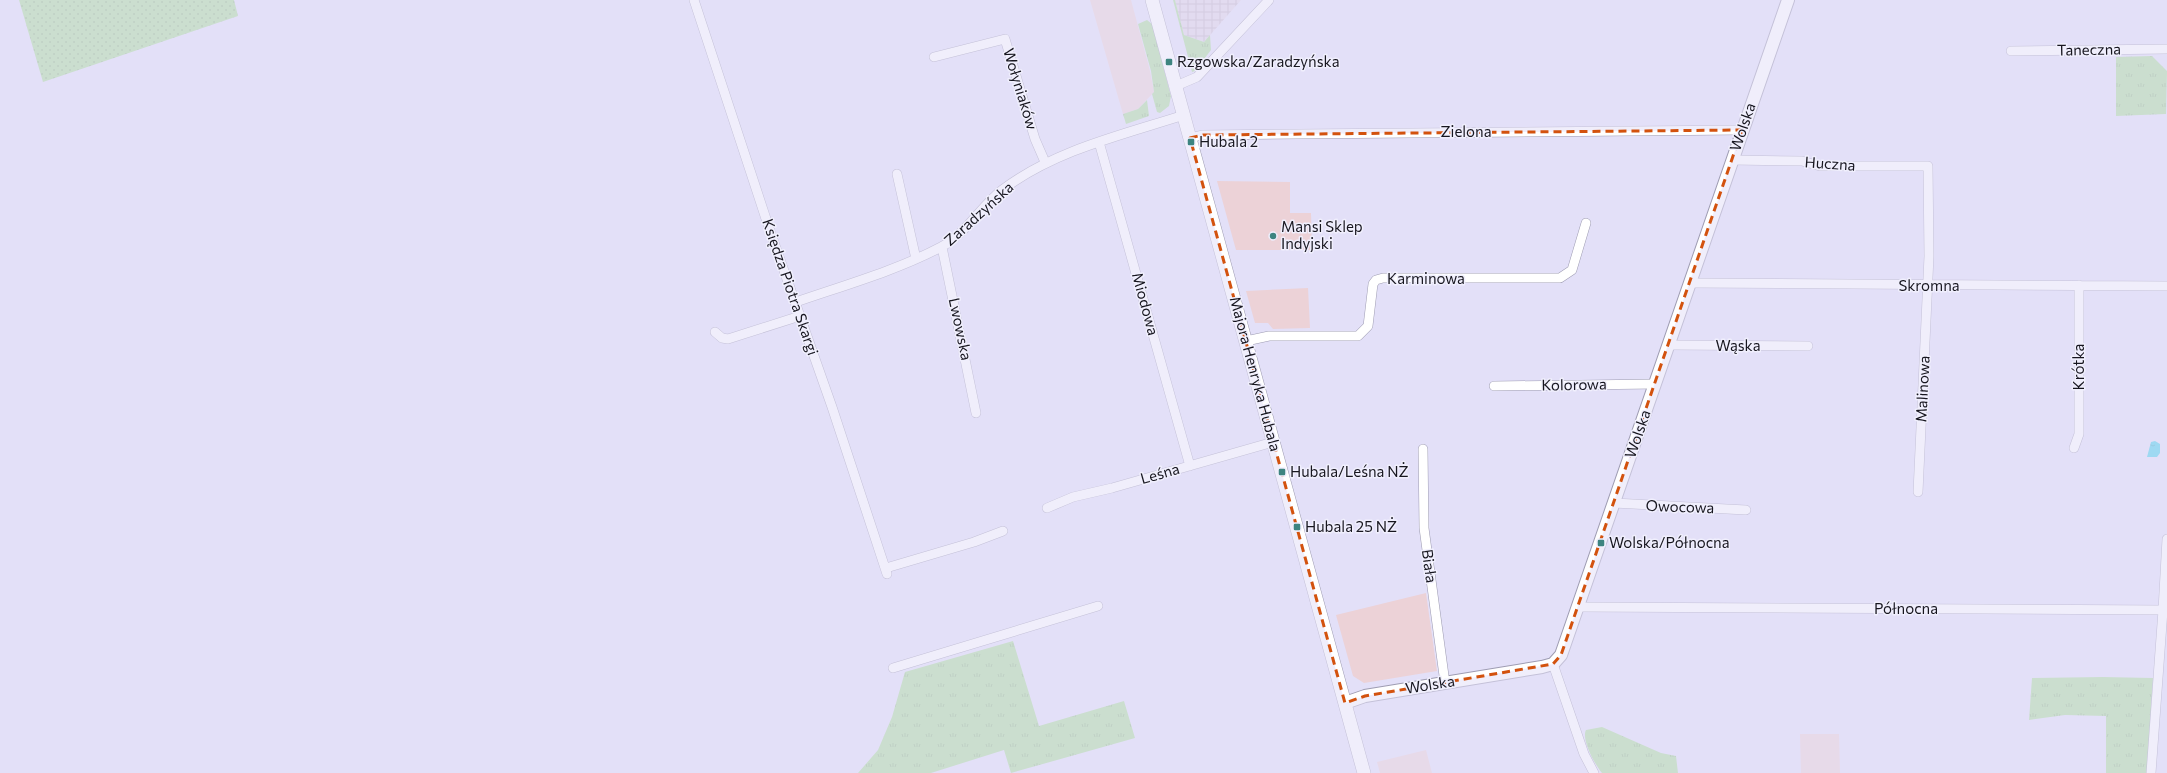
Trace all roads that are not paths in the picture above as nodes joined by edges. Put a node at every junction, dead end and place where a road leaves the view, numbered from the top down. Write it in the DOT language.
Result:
graph roads {
  1 [pos="694,0"];
  2 [pos="1152,0"];
  3 [pos="1269,0"];
  4 [pos="1788,0"];
  5 [pos="2167,49"];
  6 [pos="2011,51"];
  7 [pos="934,58"];
  8 [pos="1176,86"];
  9 [pos="1184,114"];
  10 [pos="1742,130"];
  11 [pos="1190,138"];
  12 [pos="1099,142"];
  13 [pos="1732,160"];
  14 [pos="1045,162"];
  15 [pos="1928,166"];
  16 [pos="897,174"];
  17 [pos="1586,223"];
  18 [pos="942,247"];
  19 [pos="916,259"];
  20 [pos="1690,283"];
  21 [pos="2079,285"];
  22 [pos="1927,286"];
  23 [pos="2167,286"];
  24 [pos="796,302"];
  25 [pos="800,316"];
  26 [pos="715,332"];
  27 [pos="1246,341"];
  28 [pos="1668,346"];
  29 [pos="1808,346"];
  30 [pos="1655,384"];
  31 [pos="1494,386"];
  32 [pos="976,412"];
  33 [pos="1274,442"];
  34 [pos="2074,448"];
  35 [pos="1423,449"];
  36 [pos="1190,466"];
  37 [pos="1918,492"];
  38 [pos="1614,503"];
  39 [pos="1047,508"];
  40 [pos="1746,510"];
  41 [pos="1003,531"];
  42 [pos="2167,540"];
  43 [pos="1098,606"];
  44 [pos="1578,607"];
  45 [pos="2163,610"];
  46 [pos="1553,664"];
  47 [pos="893,668"];
  48 [pos="1445,683"];
  49 [pos="1345,703"];
  50 [pos="1364,773"];
  51 [pos="1594,773"];
  52 [pos="2151,773"];
  1 -- 24 [label="street, Księdza Piotra Skargi"];
  2 -- 8 [label="main road, Majora Henryka Hubala"];
  3 -- 8 [label="street"];
  4 -- 10 [label="street, Wolska"];
  5 -- 6 [label="street, Taneczna"];
  7 -- 14 [label="street, Wołyniaków"];
  8 -- 9 [label="main road, Majora Henryka Hubala"];
  9 -- 11 [label="main road, Majora Henryka Hubala"];
  9 -- 12 [label="street, Zaradzyńska"];
  10 -- 11 [label="street, Zielona"];
  10 -- 13 [label="street, Wolska"];
  11 -- 27 [label="main road, Majora Henryka Hubala"];
  12 -- 14 [label="street, Zaradzyńska"];
  12 -- 36 [label="street, Miodowa"];
  13 -- 15 [label="street, Huczna"];
  13 -- 20 [label="street, Wolska"];
  14 -- 18 [label="street, Zaradzyńska"];
  15 -- 22 [label="street, Malinowa"];
  16 -- 19 [label="street"];
  17 -- 27 [label="street, Karminowa"];
  18 -- 19 [label="street, Zaradzyńska"];
  18 -- 32 [label="street, Lwowska"];
  19 -- 24 [label="street, Zaradzyńska"];
  20 -- 22 [label="street, Skromna"];
  20 -- 28 [label="street, Wolska"];
  21 -- 22 [label="street, Skromna"];
  21 -- 23 [label="street, Skromna"];
  21 -- 34 [label="street, Krótka"];
  22 -- 37 [label="street, Malinowa"];
  24 -- 25 [label="street, Księdza Piotra Skargi"];
  25 -- 26 [label="street"];
  25 -- 41 [label="street, Księdza Piotra Skargi"];
  27 -- 33 [label="main road, Majora Henryka Hubala"];
  28 -- 29 [label="street, Wąska"];
  28 -- 30 [label="street, Wolska"];
  30 -- 31 [label="street, Kolorowa"];
  30 -- 38 [label="street, Wolska"];
  33 -- 36 [label="street, Leśna"];
  33 -- 49 [label="main road, Majora Henryka Hubala"];
  35 -- 48 [label="street, Biała"];
  36 -- 39 [label="street, Leśna"];
  38 -- 40 [label="street, Owocowa"];
  38 -- 44 [label="street, Wolska"];
  42 -- 45 [label="street"];
  43 -- 47 [label="street"];
  44 -- 45 [label="street, Północna"];
  44 -- 46 [label="street, Wolska"];
  45 -- 52 [label="street"];
  46 -- 48 [label="street, Wolska"];
  46 -- 51 [label="street"];
  48 -- 49 [label="street, Wolska"];
  49 -- 50 [label="main road, Majora Henryka Hubala"];
}
